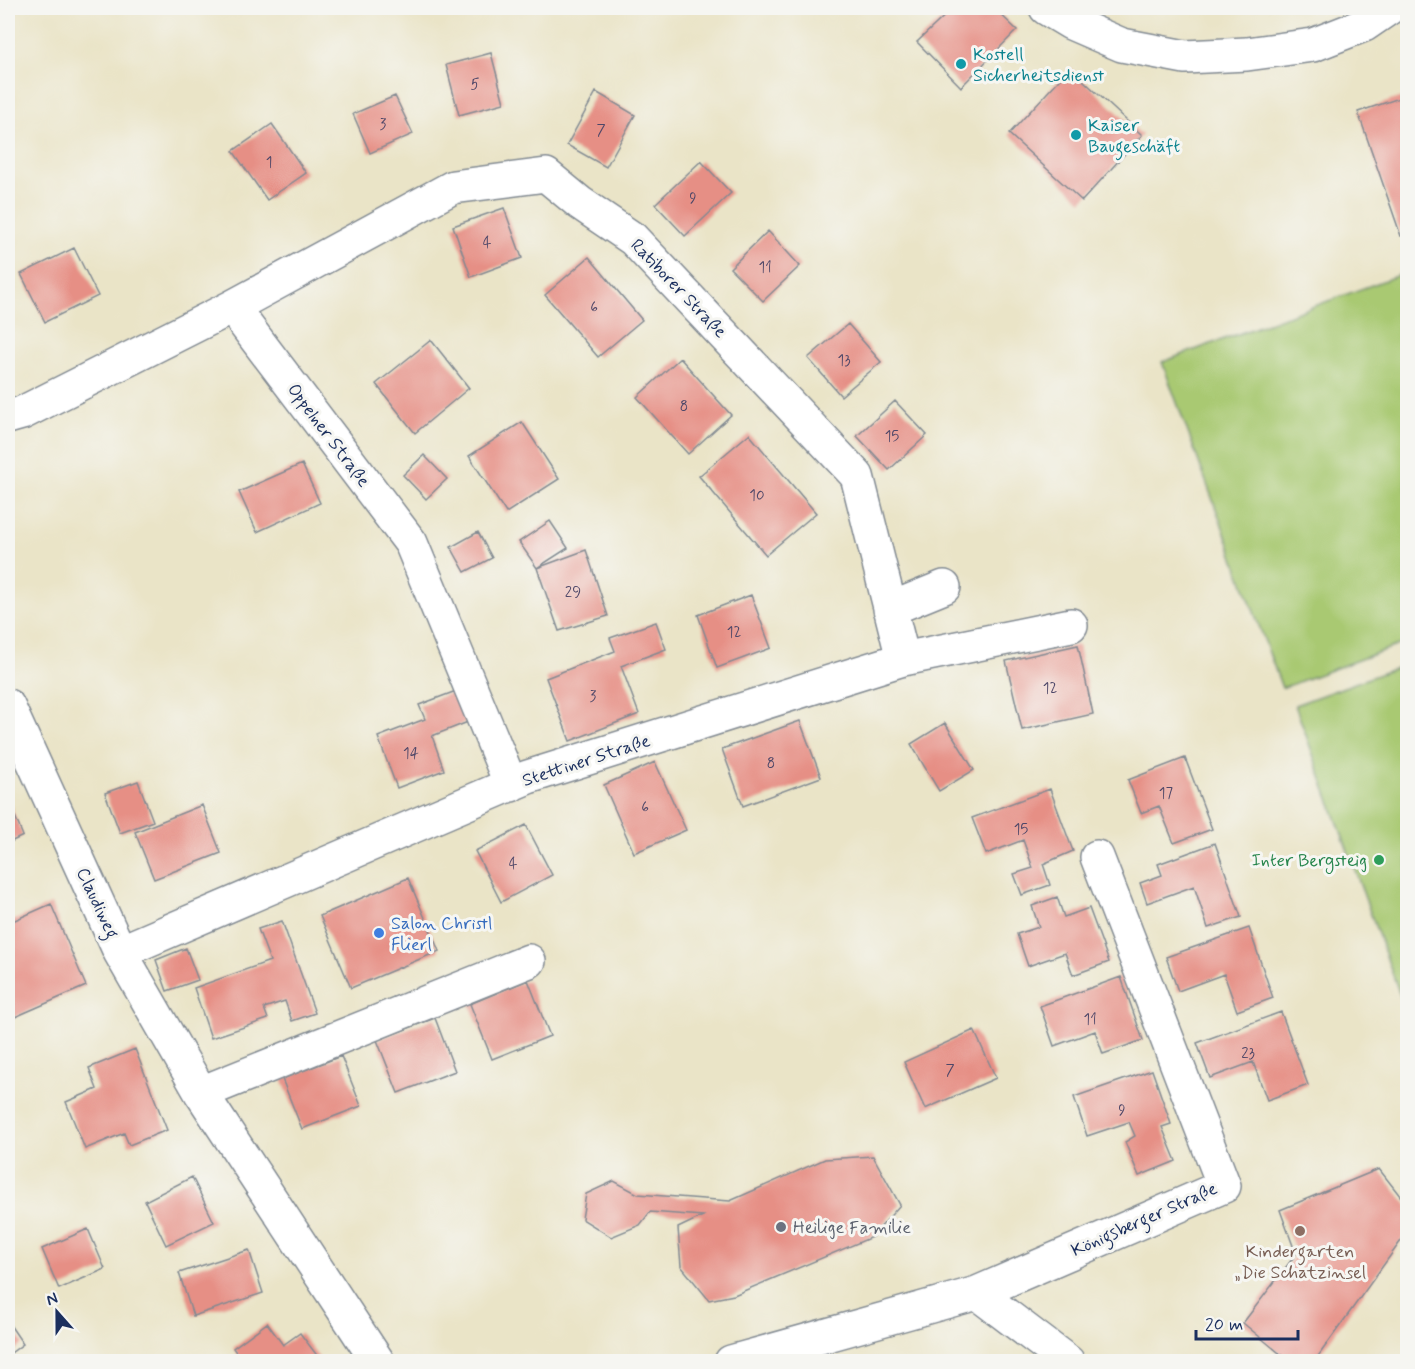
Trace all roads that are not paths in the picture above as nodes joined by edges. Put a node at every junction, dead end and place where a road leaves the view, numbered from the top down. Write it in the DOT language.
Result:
graph roads {
  1 [pos="1046,8"];
  2 [pos="1389,8"];
  3 [pos="232,307"];
  4 [pos="12,418"];
  5 [pos="944,587"];
  6 [pos="890,609"];
  7 [pos="1071,625"];
  8 [pos="903,659"];
  9 [pos="8,706"];
  10 [pos="511,785"];
  11 [pos="1097,857"];
  12 [pos="120,952"];
  13 [pos="529,961"];
  14 [pos="201,1093"];
  15 [pos="977,1293"];
  16 [pos="378,1362"];
  17 [pos="731,1362"];
  18 [pos="1068,1362"];
  1 -- 2 [label="street"];
  3 -- 4 [label="street"];
  3 -- 6 [label="street, Ratiborer Straße"];
  3 -- 10 [label="street, Oppelner Straße"];
  5 -- 6 [label="street"];
  6 -- 8 [label="street, Ratiborer Straße"];
  7 -- 8 [label="street, Stettiner Straße"];
  8 -- 10 [label="street, Stettiner Straße"];
  9 -- 12 [label="street, Claudiweg"];
  10 -- 12 [label="street, Stettiner Straße"];
  11 -- 15 [label="street, Königsberger Straße"];
  12 -- 14 [label="street, Claudiweg"];
  13 -- 14 [label="street"];
  14 -- 16 [label="street, Claudiweg"];
  15 -- 17 [label="street, Königsberger Straße"];
  15 -- 18 [label="street"];
}
